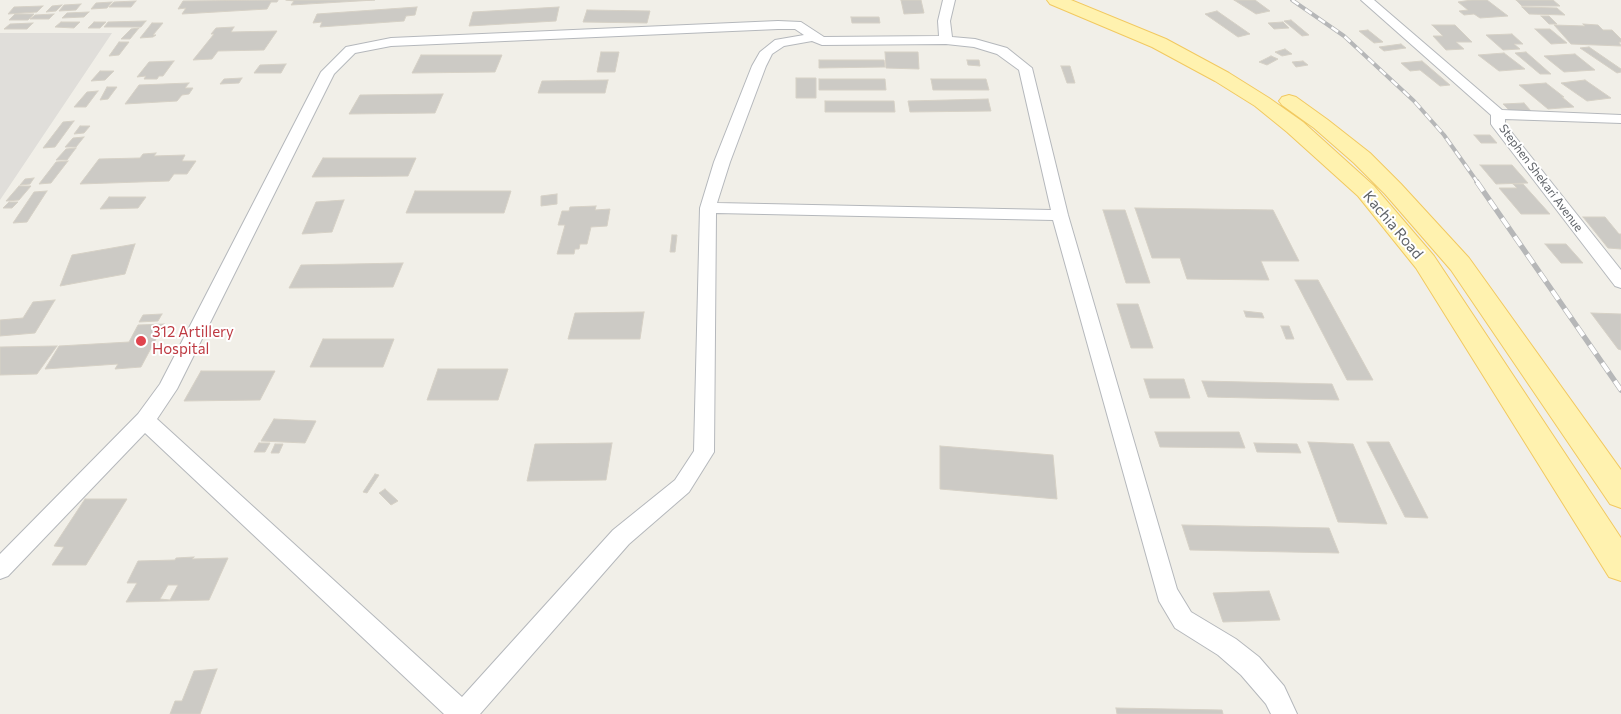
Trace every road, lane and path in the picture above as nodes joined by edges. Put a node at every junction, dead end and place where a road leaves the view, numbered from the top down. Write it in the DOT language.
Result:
graph roads {
  1 [pos="949,0"];
  2 [pos="1056,0"];
  3 [pos="1092,0"];
  4 [pos="1367,0"];
  5 [pos="813,37"];
  6 [pos="946,40"];
  7 [pos="1498,114"];
  8 [pos="1621,119"];
  9 [pos="708,208"];
  10 [pos="1060,215"];
  11 [pos="1621,282"];
  12 [pos="145,420"];
  13 [pos="1621,495"];
  14 [pos="1621,566"];
  15 [pos="0,569"];
  16 [pos="463,714"];
  17 [pos="1284,714"];
  1 -- 6 [label="street"];
  2 -- 14 [label="main road, Kachia Road"];
  3 -- 13 [label="main road, Kachia Road"];
  4 -- 7 [label="street, Stephen Shekari Avenue"];
  5 -- 6 [label="street"];
  5 -- 9 [label="street"];
  5 -- 12 [label="street"];
  6 -- 10 [label="street"];
  7 -- 8 [label="street"];
  7 -- 11 [label="street, Stephen Shekari Avenue"];
  9 -- 10 [label="street"];
  9 -- 16 [label="street"];
  10 -- 17 [label="street"];
  12 -- 15 [label="street"];
  12 -- 16 [label="street"];
}
